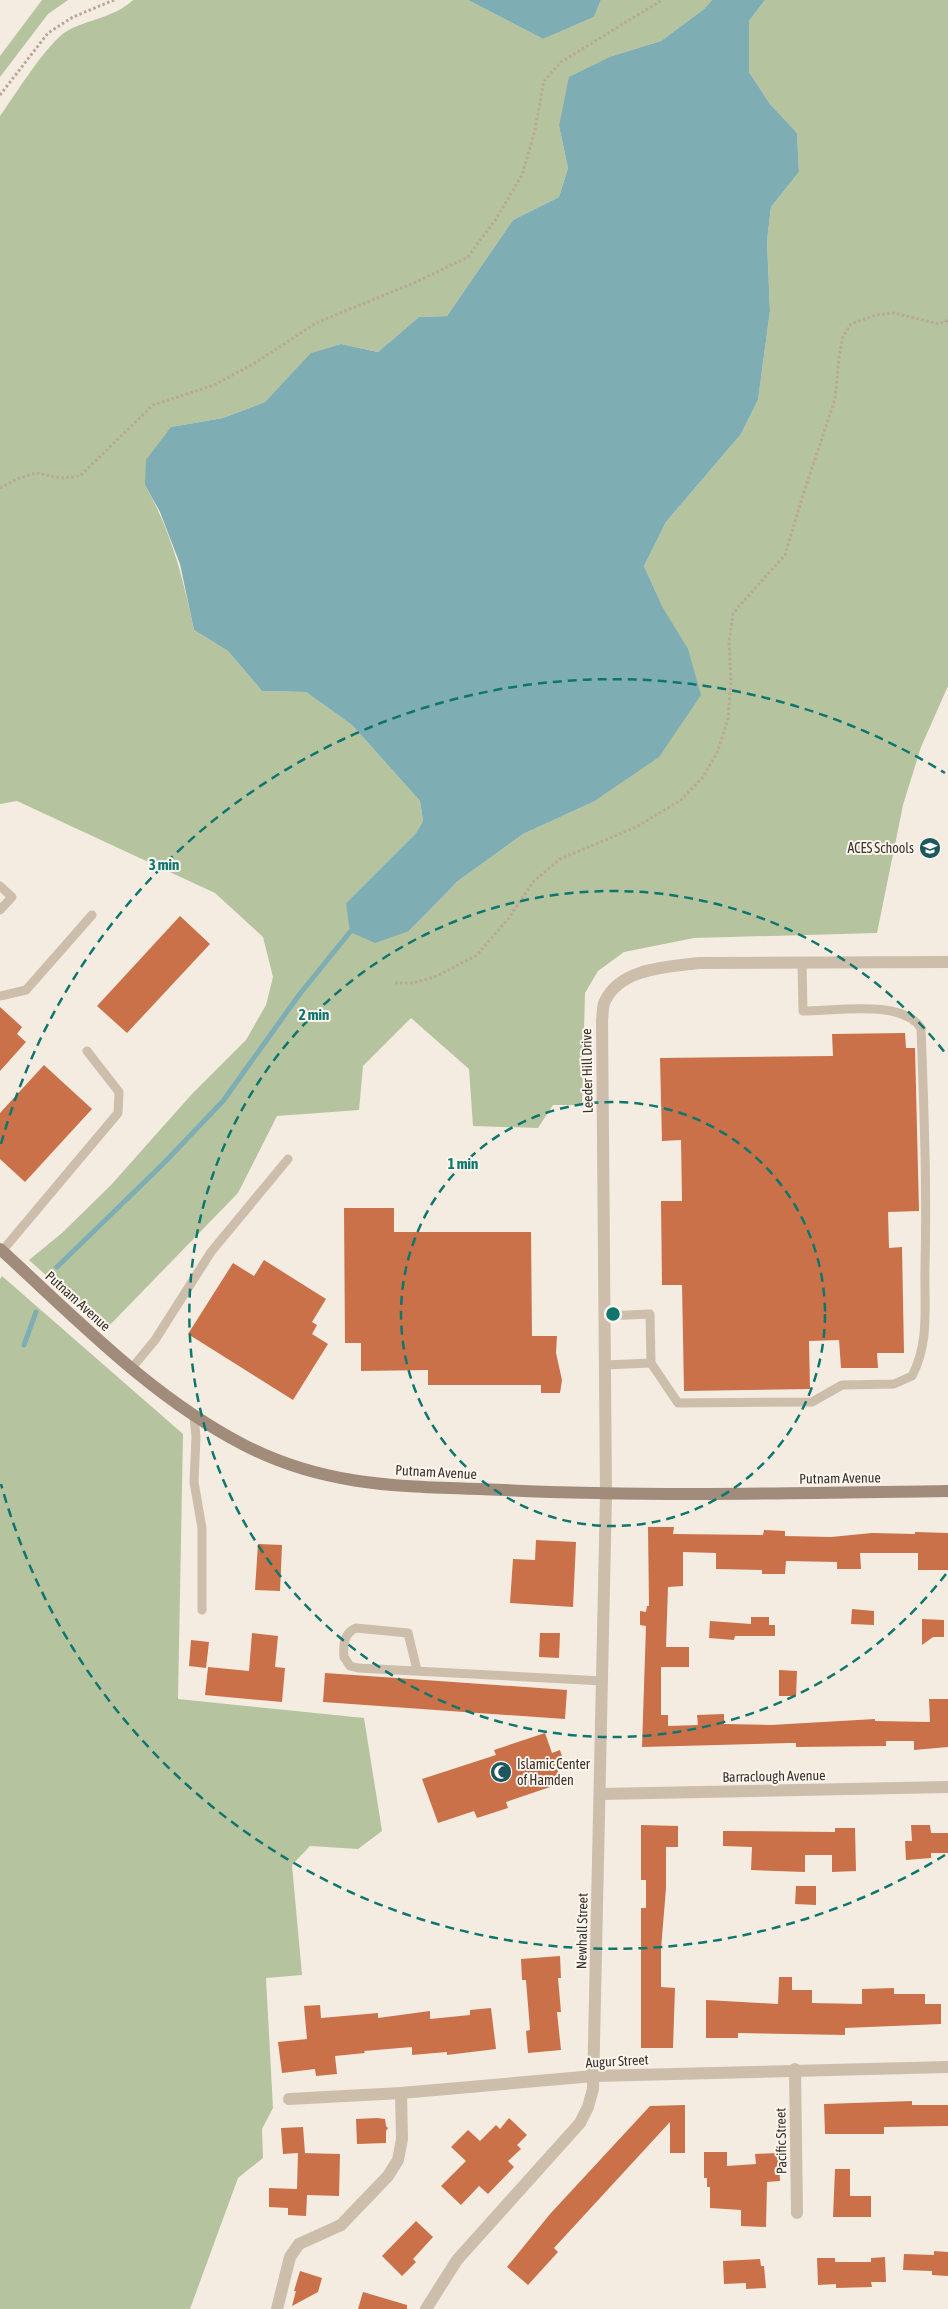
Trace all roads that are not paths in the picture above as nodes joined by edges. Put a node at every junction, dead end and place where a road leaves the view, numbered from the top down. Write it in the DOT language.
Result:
graph roads {
  1 [pos="0,886"];
  2 [pos="0,910"];
  3 [pos="92,916"];
  4 [pos="948,962"];
  5 [pos="802,963"];
  6 [pos="0,996"];
  7 [pos="88,1051"];
  8 [pos="288,1159"];
  9 [pos="1,1250"];
  10 [pos="605,1316"];
  11 [pos="651,1363"];
  12 [pos="605,1365"];
  13 [pos="132,1369"];
  14 [pos="194,1416"];
  15 [pos="948,1492"];
  16 [pos="606,1495"];
  17 [pos="202,1610"];
  18 [pos="416,1670"];
  19 [pos="603,1681"];
  20 [pos="948,1787"];
  21 [pos="601,1794"];
  22 [pos="948,2067"];
  23 [pos="795,2069"];
  24 [pos="594,2076"];
  25 [pos="401,2093"];
  26 [pos="289,2099"];
  27 [pos="796,2213"];
  28 [pos="277,2309"];
  29 [pos="426,2309"];
  1 -- 2 [label="lane"];
  3 -- 6 [label="lane"];
  4 -- 5 [label="street, Leeder Hill Drive"];
  5 -- 10 [label="street, Leeder Hill Drive"];
  5 -- 11 [label="lane"];
  7 -- 9 [label="lane"];
  8 -- 13 [label="lane"];
  9 -- 13 [label="main road, Putnam Avenue"];
  10 -- 11 [label="lane"];
  10 -- 12 [label="street, Leeder Hill Drive"];
  11 -- 12 [label="lane"];
  12 -- 16 [label="street, Leeder Hill Drive"];
  13 -- 14 [label="main road, Putnam Avenue"];
  14 -- 16 [label="main road, Putnam Avenue"];
  14 -- 17 [label="lane"];
  15 -- 16 [label="main road, Putnam Avenue"];
  16 -- 19 [label="street, Newhall Street"];
  18 -- 18 [label="lane"];
  18 -- 19 [label="lane"];
  19 -- 21 [label="street, Newhall Street"];
  20 -- 21 [label="street, Barraclough Avenue"];
  21 -- 24 [label="street, Newhall Street"];
  22 -- 23 [label="street, Augur Street"];
  23 -- 24 [label="street, Augur Street"];
  23 -- 27 [label="street, Pacific Street"];
  24 -- 25 [label="street, Augur Street"];
  24 -- 29 [label="street, Newhall Street"];
  25 -- 26 [label="street, Augur Street"];
  25 -- 28 [label="street"];
}
